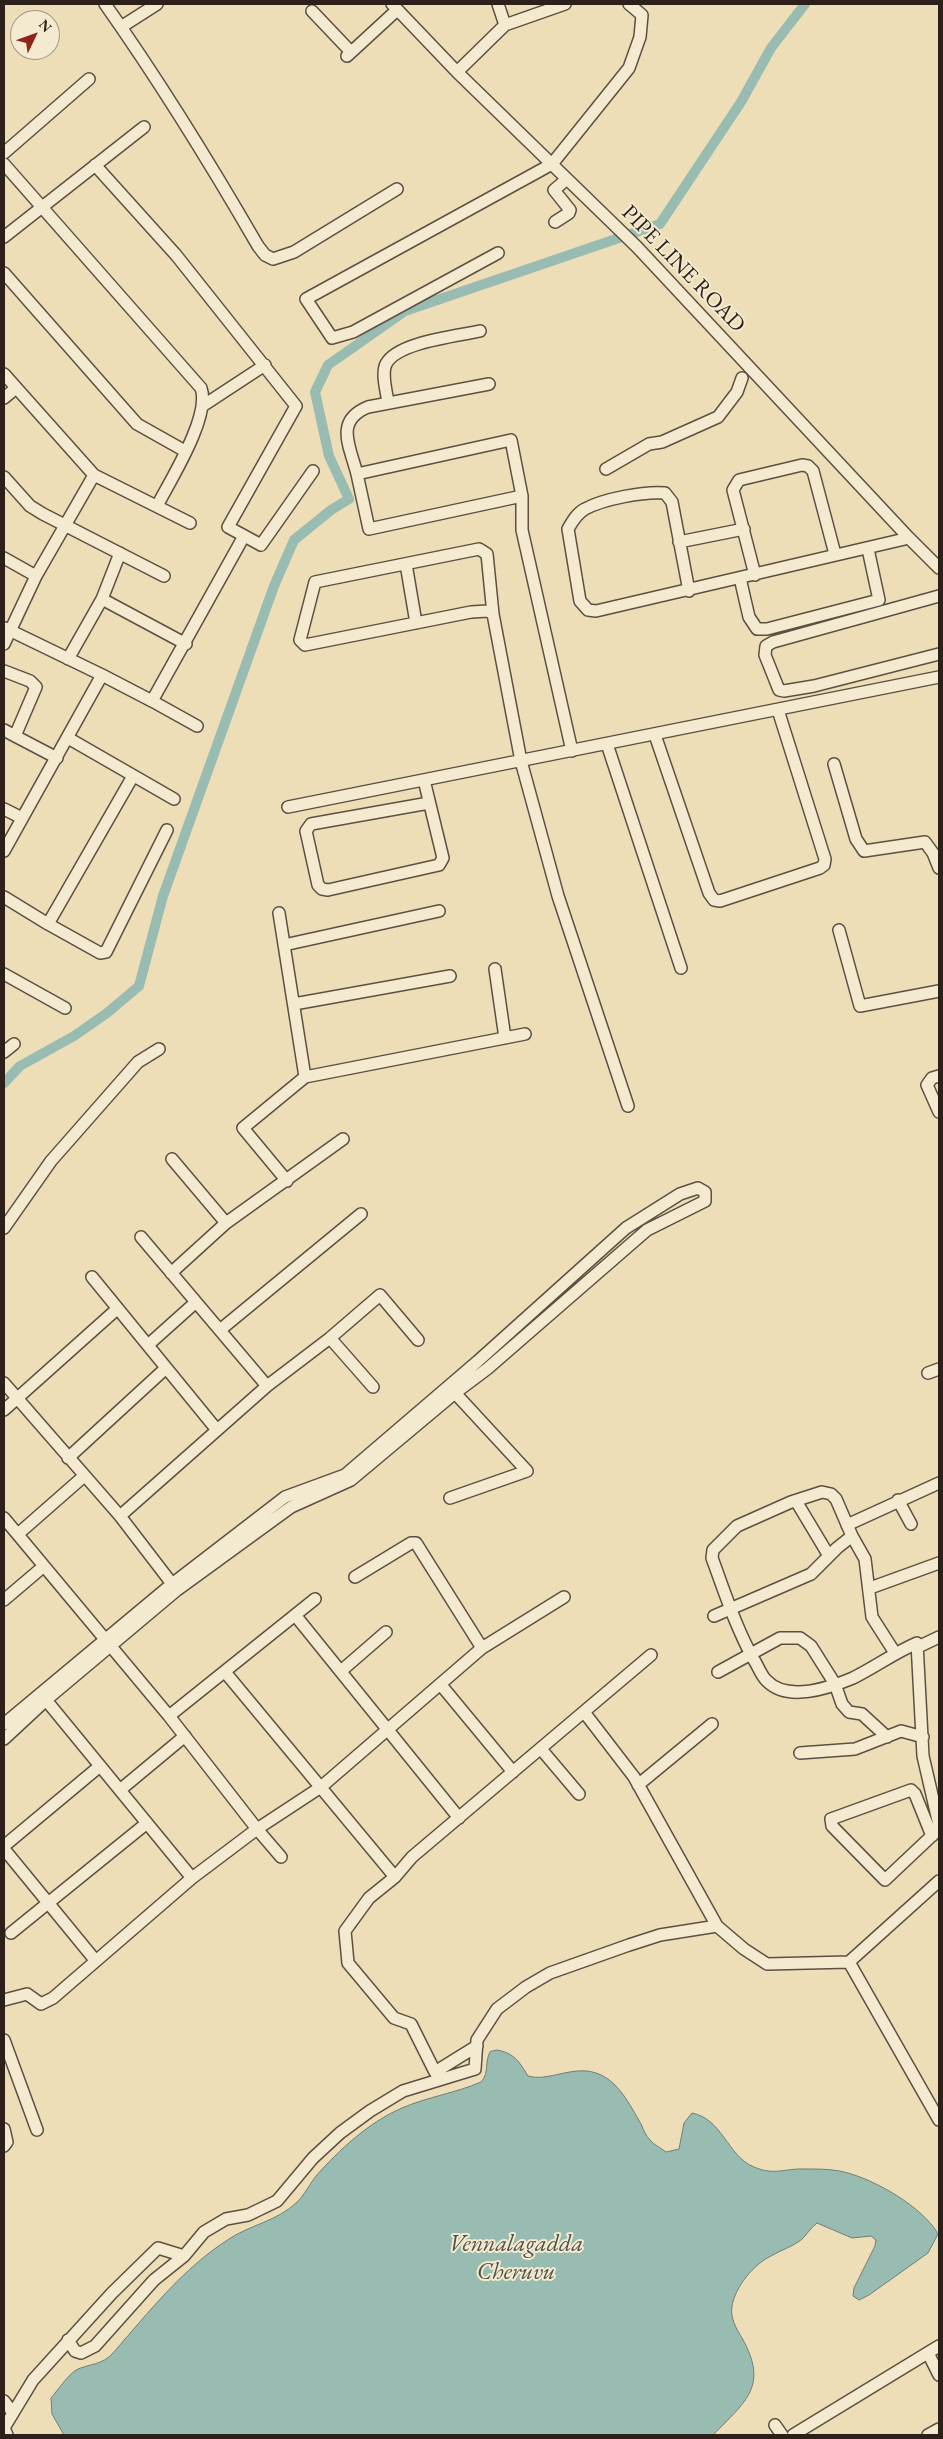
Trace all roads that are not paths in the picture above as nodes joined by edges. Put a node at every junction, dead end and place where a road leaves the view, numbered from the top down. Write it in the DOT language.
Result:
graph roads {
  1 [pos="105,4"];
  2 [pos="157,4"];
  3 [pos="498,4"];
  4 [pos="565,4"];
  5 [pos="629,4"];
  6 [pos="395,7"];
  7 [pos="312,11"];
  8 [pos="505,25"];
  9 [pos="121,27"];
  10 [pos="457,72"];
  11 [pos="89,80"];
  12 [pos="144,127"];
  13 [pos="4,153"];
  14 [pos="4,164"];
  15 [pos="552,164"];
  16 [pos="95,165"];
  17 [pos="567,179"];
  18 [pos="577,188"];
  19 [pos="397,189"];
  20 [pos="563,201"];
  21 [pos="40,206"];
  22 [pos="555,222"];
  23 [pos="4,237"];
  24 [pos="498,252"];
  25 [pos="4,273"];
  26 [pos="480,331"];
  27 [pos="265,365"];
  28 [pos="4,374"];
  29 [pos="742,378"];
  30 [pos="489,384"];
  31 [pos="16,388"];
  32 [pos="4,398"];
  33 [pos="388,403"];
  34 [pos="204,405"];
  35 [pos="185,450"];
  36 [pos="606,469"];
  37 [pos="313,471"];
  38 [pos="357,474"];
  39 [pos="94,475"];
  40 [pos="4,477"];
  41 [pos="522,496"];
  42 [pos="157,506"];
  43 [pos="190,523"];
  44 [pos="65,525"];
  45 [pos="744,528"];
  46 [pos="244,536"];
  47 [pos="909,538"];
  48 [pos="680,542"];
  49 [pos="868,549"];
  50 [pos="120,553"];
  51 [pos="835,554"];
  52 [pos="4,558"];
  53 [pos="406,564"];
  54 [pos="939,568"];
  55 [pos="755,575"];
  56 [pos="36,576"];
  57 [pos="164,576"];
  58 [pos="740,578"];
  59 [pos="690,591"];
  60 [pos="939,596"];
  61 [pos="102,599"];
  62 [pos="493,614"];
  63 [pos="416,623"];
  64 [pos="7,629"];
  65 [pos="4,644"];
  66 [pos="186,644"];
  67 [pos="935,656"];
  68 [pos="68,659"];
  69 [pos="4,671"];
  70 [pos="102,676"];
  71 [pos="937,677"];
  72 [pos="814,686"];
  73 [pos="152,701"];
  74 [pos="817,702"];
  75 [pos="778,710"];
  76 [pos="197,726"];
  77 [pos="4,730"];
  78 [pos="655,735"];
  79 [pos="15,736"];
  80 [pos="68,738"];
  81 [pos="607,744"];
  82 [pos="572,751"];
  83 [pos="57,758"];
  84 [pos="521,761"];
  85 [pos="834,764"];
  86 [pos="133,776"];
  87 [pos="424,780"];
  88 [pos="174,799"];
  89 [pos="430,803"];
  90 [pos="288,807"];
  91 [pos="4,809"];
  92 [pos="22,818"];
  93 [pos="168,830"];
  94 [pos="4,851"];
  95 [pos="939,868"];
  96 [pos="4,897"];
  97 [pos="439,911"];
  98 [pos="279,912"];
  99 [pos="48,924"];
  100 [pos="839,930"];
  101 [pos="284,945"];
  102 [pos="681,968"];
  103 [pos="495,969"];
  104 [pos="4,974"];
  105 [pos="450,976"];
  106 [pos="939,991"];
  107 [pos="294,1004"];
  108 [pos="65,1008"];
  109 [pos="525,1034"];
  110 [pos="505,1038"];
  111 [pos="14,1044"];
  112 [pos="159,1049"];
  113 [pos="4,1052"];
  114 [pos="939,1076"];
  115 [pos="305,1077"];
  116 [pos="628,1106"];
  117 [pos="939,1112"];
  118 [pos="343,1138"];
  119 [pos="172,1159"];
  120 [pos="287,1181"];
  121 [pos="361,1214"];
  122 [pos="226,1223"];
  123 [pos="4,1228"];
  124 [pos="141,1238"];
  125 [pos="171,1273"];
  126 [pos="92,1277"];
  127 [pos="196,1302"];
  128 [pos="117,1309"];
  129 [pos="220,1330"];
  130 [pos="330,1338"];
  131 [pos="418,1340"];
  132 [pos="148,1346"];
  133 [pos="166,1368"];
  134 [pos="4,1383"];
  135 [pos="267,1386"];
  136 [pos="373,1387"];
  137 [pos="455,1393"];
  138 [pos="17,1398"];
  139 [pos="4,1410"];
  140 [pos="217,1430"];
  141 [pos="68,1458"];
  142 [pos="83,1477"];
  143 [pos="939,1483"];
  144 [pos="290,1495"];
  145 [pos="450,1498"];
  146 [pos="898,1500"];
  147 [pos="796,1501"];
  148 [pos="294,1506"];
  149 [pos="120,1516"];
  150 [pos="4,1518"];
  151 [pos="910,1524"];
  152 [pos="847,1525"];
  153 [pos="18,1534"];
  154 [pos="852,1536"];
  155 [pos="829,1556"];
  156 [pos="939,1563"];
  157 [pos="44,1566"];
  158 [pos="355,1576"];
  159 [pos="175,1587"];
  160 [pos="870,1588"];
  161 [pos="564,1597"];
  162 [pos="315,1599"];
  163 [pos="4,1600"];
  164 [pos="731,1610"];
  165 [pos="295,1615"];
  166 [pos="714,1616"];
  167 [pos="386,1632"];
  168 [pos="939,1637"];
  169 [pos="108,1642"];
  170 [pos="918,1647"];
  171 [pos="482,1648"];
  172 [pos="895,1653"];
  173 [pos="751,1654"];
  174 [pos="651,1655"];
  175 [pos="340,1671"];
  176 [pos="225,1672"];
  177 [pos="718,1672"];
  178 [pos="441,1684"];
  179 [pos="835,1684"];
  180 [pos="46,1700"];
  181 [pos="584,1712"];
  182 [pos="169,1716"];
  183 [pos="4,1724"];
  184 [pos="712,1724"];
  185 [pos="389,1730"];
  186 [pos="185,1736"];
  187 [pos="887,1737"];
  188 [pos="923,1737"];
  189 [pos="4,1739"];
  190 [pos="541,1749"];
  191 [pos="800,1753"];
  192 [pos="100,1766"];
  193 [pos="513,1772"];
  194 [pos="638,1785"];
  195 [pos="321,1787"];
  196 [pos="120,1790"];
  197 [pos="579,1794"];
  198 [pos="459,1818"];
  199 [pos="147,1823"];
  200 [pos="937,1824"];
  201 [pos="257,1829"];
  202 [pos="4,1848"];
  203 [pos="281,1857"];
  204 [pos="395,1877"];
  205 [pos="192,1878"];
  206 [pos="939,1881"];
  207 [pos="48,1903"];
  208 [pos="717,1926"];
  209 [pos="11,1933"];
  210 [pos="95,1960"];
  211 [pos="849,1962"];
  212 [pos="4,2000"];
  213 [pos="4,2040"];
  214 [pos="477,2046"];
  215 [pos="939,2120"];
  216 [pos="4,2129"];
  217 [pos="37,2130"];
  218 [pos="4,2146"];
  219 [pos="184,2256"];
  220 [pos="68,2340"];
  221 [pos="939,2346"];
  222 [pos="928,2353"];
  223 [pos="939,2375"];
  224 [pos="4,2401"];
  225 [pos="13,2413"];
  226 [pos="939,2429"];
  227 [pos="7,2435"];
  228 [pos="793,2435"];
  229 [pos="928,2435"];
  1 -- 9 [label="street"];
  2 -- 9 [label="street"];
  3 -- 8 [label="street"];
  4 -- 8 [label="street"];
  5 -- 15 [label="street"];
  6 -- 7 [label="street"];
  6 -- 10 [label="street, PIPE LINE ROAD"];
  8 -- 10 [label="street"];
  9 -- 19 [label="street"];
  10 -- 15 [label="street, PIPE LINE ROAD"];
  11 -- 13 [label="street"];
  12 -- 16 [label="street"];
  14 -- 21 [label="street"];
  15 -- 17 [label="street, PIPE LINE ROAD"];
  15 -- 24 [label="street"];
  16 -- 21 [label="street"];
  16 -- 27 [label="street"];
  17 -- 18 [label="street, PIPE LINE ROAD"];
  17 -- 20 [label="street"];
  18 -- 20 [label="street"];
  18 -- 47 [label="street, PIPE LINE ROAD"];
  20 -- 22 [label="street"];
  21 -- 23 [label="street"];
  21 -- 34 [label="street"];
  25 -- 35 [label="street"];
  26 -- 33 [label="street"];
  27 -- 34 [label="street"];
  27 -- 46 [label="street"];
  28 -- 31 [label="street"];
  29 -- 36 [label="street"];
  30 -- 33 [label="street"];
  31 -- 32 [label="street"];
  31 -- 39 [label="street"];
  33 -- 38 [label="street"];
  34 -- 35 [label="street"];
  35 -- 42 [label="street"];
  37 -- 46 [label="street"];
  38 -- 41 [label="street"];
  38 -- 41 [label="street"];
  39 -- 42 [label="street"];
  39 -- 44 [label="street"];
  40 -- 44 [label="street"];
  41 -- 82 [label="street"];
  42 -- 43 [label="street"];
  44 -- 50 [label="street"];
  44 -- 56 [label="street"];
  45 -- 48 [label="street"];
  45 -- 51 [label="street"];
  45 -- 55 [label="street"];
  46 -- 66 [label="street"];
  47 -- 49 [label="street"];
  47 -- 54 [label="street, PIPE LINE ROAD"];
  48 -- 59 [label="street"];
  48 -- 59 [label="street"];
  49 -- 51 [label="street"];
  49 -- 58 [label="street"];
  50 -- 57 [label="street"];
  50 -- 61 [label="street"];
  51 -- 55 [label="street"];
  52 -- 56 [label="street"];
  53 -- 62 [label="street"];
  53 -- 63 [label="street"];
  53 -- 63 [label="street"];
  55 -- 58 [label="street"];
  56 -- 64 [label="street"];
  58 -- 59 [label="street"];
  60 -- 72 [label="street"];
  61 -- 66 [label="street"];
  61 -- 68 [label="street"];
  62 -- 63 [label="street"];
  62 -- 84 [label="street"];
  64 -- 65 [label="street"];
  64 -- 68 [label="street"];
  66 -- 73 [label="street"];
  67 -- 71 [label="street"];
  67 -- 72 [label="street"];
  68 -- 70 [label="street"];
  69 -- 79 [label="street"];
  70 -- 73 [label="street"];
  70 -- 80 [label="street"];
  71 -- 74 [label="street"];
  72 -- 74 [label="street"];
  73 -- 76 [label="street"];
  74 -- 75 [label="street"];
  75 -- 78 [label="street"];
  75 -- 78 [label="street"];
  77 -- 79 [label="street"];
  78 -- 81 [label="street"];
  79 -- 83 [label="street"];
  80 -- 83 [label="street"];
  80 -- 86 [label="street"];
  81 -- 82 [label="street"];
  81 -- 102 [label="street"];
  82 -- 84 [label="street"];
  83 -- 92 [label="street"];
  84 -- 87 [label="street"];
  84 -- 116 [label="street"];
  85 -- 95 [label="street"];
  86 -- 88 [label="street"];
  86 -- 99 [label="street"];
  87 -- 89 [label="street"];
  87 -- 90 [label="street"];
  89 -- 89 [label="street"];
  91 -- 92 [label="street"];
  92 -- 94 [label="street"];
  93 -- 99 [label="street"];
  96 -- 99 [label="street"];
  97 -- 101 [label="street"];
  98 -- 101 [label="street"];
  100 -- 106 [label="street"];
  101 -- 107 [label="street"];
  103 -- 110 [label="street"];
  104 -- 108 [label="street"];
  105 -- 107 [label="street"];
  107 -- 115 [label="street"];
  109 -- 110 [label="street"];
  110 -- 115 [label="street"];
  111 -- 113 [label="street"];
  112 -- 123 [label="street"];
  114 -- 117 [label="street"];
  115 -- 120 [label="street"];
  118 -- 120 [label="street"];
  119 -- 122 [label="street"];
  120 -- 122 [label="street"];
  121 -- 129 [label="street"];
  122 -- 125 [label="street"];
  124 -- 125 [label="street"];
  125 -- 127 [label="street"];
  126 -- 128 [label="street"];
  127 -- 129 [label="street"];
  127 -- 132 [label="street"];
  128 -- 132 [label="street"];
  128 -- 138 [label="street"];
  129 -- 135 [label="street"];
  130 -- 131 [label="street"];
  130 -- 135 [label="street"];
  130 -- 136 [label="street"];
  132 -- 133 [label="street"];
  133 -- 140 [label="street"];
  133 -- 141 [label="street"];
  134 -- 138 [label="street"];
  135 -- 140 [label="street"];
  137 -- 144 [label="street"];
  137 -- 145 [label="street"];
  137 -- 148 [label="street"];
  138 -- 139 [label="street"];
  138 -- 141 [label="street"];
  140 -- 149 [label="street"];
  141 -- 142 [label="street"];
  142 -- 149 [label="street"];
  142 -- 153 [label="street"];
  143 -- 146 [label="street"];
  144 -- 148 [label="street"];
  144 -- 159 [label="street"];
  146 -- 151 [label="street"];
  146 -- 152 [label="street"];
  147 -- 152 [label="street"];
  147 -- 155 [label="street"];
  147 -- 164 [label="street"];
  148 -- 159 [label="street"];
  149 -- 159 [label="street"];
  150 -- 153 [label="street"];
  152 -- 154 [label="street"];
  153 -- 157 [label="street"];
  154 -- 155 [label="street"];
  154 -- 160 [label="street"];
  155 -- 164 [label="street"];
  156 -- 160 [label="street"];
  157 -- 163 [label="street"];
  157 -- 169 [label="street"];
  158 -- 171 [label="street"];
  159 -- 169 [label="street"];
  160 -- 172 [label="street"];
  161 -- 171 [label="street"];
  162 -- 165 [label="street"];
  164 -- 166 [label="street"];
  164 -- 173 [label="street"];
  165 -- 175 [label="street"];
  165 -- 176 [label="street"];
  167 -- 175 [label="street"];
  168 -- 170 [label="street"];
  169 -- 180 [label="street"];
  169 -- 182 [label="street"];
  169 -- 183 [label="street"];
  170 -- 172 [label="street"];
  170 -- 188 [label="street"];
  171 -- 178 [label="street"];
  172 -- 179 [label="street"];
  173 -- 177 [label="street"];
  173 -- 179 [label="street"];
  173 -- 179 [label="street"];
  174 -- 181 [label="street"];
  175 -- 185 [label="street"];
  176 -- 182 [label="street"];
  176 -- 195 [label="street"];
  178 -- 185 [label="street"];
  178 -- 193 [label="street"];
  179 -- 187 [label="street"];
  180 -- 189 [label="street"];
  180 -- 192 [label="street"];
  181 -- 190 [label="street"];
  181 -- 194 [label="street"];
  182 -- 186 [label="street"];
  184 -- 194 [label="street"];
  185 -- 195 [label="street"];
  185 -- 198 [label="street"];
  186 -- 196 [label="street"];
  186 -- 201 [label="street"];
  187 -- 188 [label="street"];
  187 -- 191 [label="street"];
  188 -- 200 [label="street"];
  190 -- 193 [label="street"];
  190 -- 197 [label="street"];
  192 -- 196 [label="street"];
  192 -- 202 [label="street"];
  193 -- 198 [label="street"];
  194 -- 208 [label="street"];
  195 -- 201 [label="street"];
  195 -- 204 [label="street"];
  196 -- 199 [label="street"];
  198 -- 204 [label="street"];
  199 -- 205 [label="street"];
  199 -- 207 [label="street"];
  200 -- 200 [label="street"];
  201 -- 203 [label="street"];
  201 -- 205 [label="street"];
  202 -- 207 [label="street"];
  204 -- 214 [label="street"];
  205 -- 210 [label="street"];
  206 -- 211 [label="street"];
  207 -- 209 [label="street"];
  207 -- 210 [label="street"];
  208 -- 211 [label="street"];
  208 -- 214 [label="street"];
  210 -- 212 [label="street"];
  211 -- 215 [label="street"];
  213 -- 217 [label="street"];
  214 -- 219 [label="street"];
  216 -- 218 [label="street"];
  219 -- 220 [label="street"];
  219 -- 220 [label="street"];
  220 -- 225 [label="street"];
  221 -- 222 [label="street"];
  222 -- 223 [label="street"];
  222 -- 228 [label="street"];
  224 -- 225 [label="street"];
  225 -- 227 [label="street"];
  226 -- 229 [label="street"];
}
